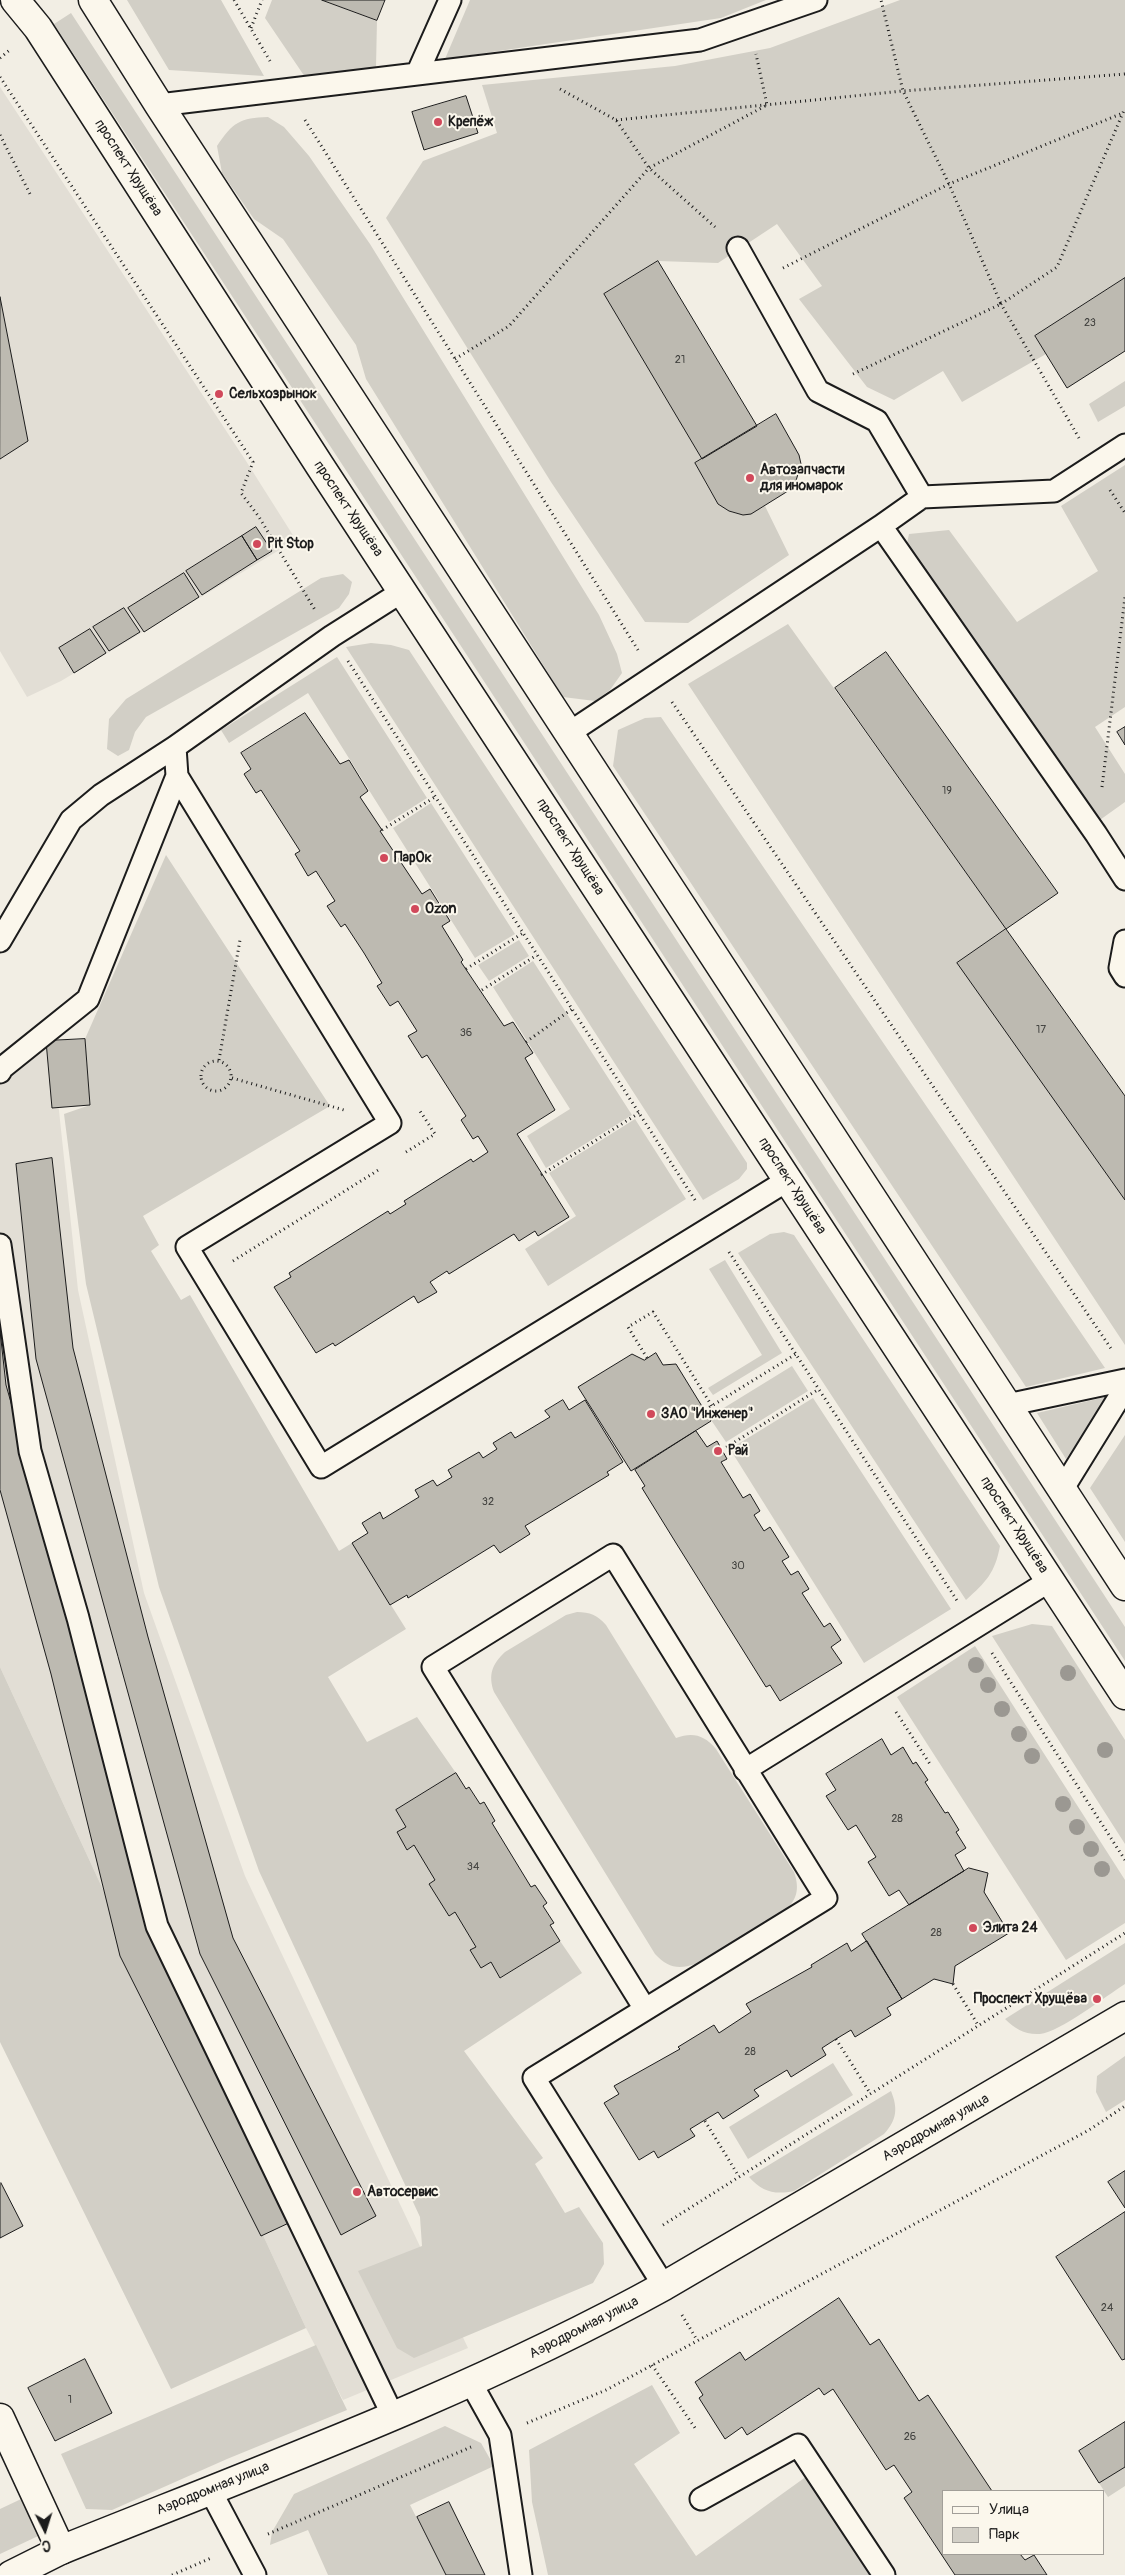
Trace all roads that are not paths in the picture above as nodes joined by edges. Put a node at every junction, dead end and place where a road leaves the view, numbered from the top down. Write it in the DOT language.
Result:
graph roads {
  1 [pos="15,0"];
  2 [pos="94,0"];
  3 [pos="450,0"];
  4 [pos="816,0"];
  5 [pos="417,74"];
  6 [pos="159,105"];
  7 [pos="738,248"];
  8 [pos="1125,445"];
  9 [pos="922,497"];
  10 [pos="881,526"];
  11 [pos="403,591"];
  12 [pos="569,733"];
  13 [pos="175,747"];
  14 [pos="177,776"];
  15 [pos="1125,879"];
  16 [pos="0,941"];
  17 [pos="1125,941"];
  18 [pos="1125,976"];
  19 [pos="0,1072"];
  20 [pos="788,1180"];
  21 [pos="0,1245"];
  22 [pos="1125,1380"];
  23 [pos="1125,1388"];
  24 [pos="1007,1405"];
  25 [pos="1062,1490"];
  26 [pos="1051,1580"];
  27 [pos="1125,1586"];
  28 [pos="1125,1695"];
  29 [pos="745,1770"];
  30 [pos="645,2009"];
  31 [pos="1125,2016"];
  32 [pos="664,2286"];
  33 [pos="471,2383"];
  34 [pos="393,2416"];
  35 [pos="0,2418"];
  36 [pos="210,2490"];
  37 [pos="701,2499"];
  38 [pos="61,2550"];
  39 [pos="10,2575"];
  40 [pos="256,2575"];
  41 [pos="521,2575"];
  42 [pos="884,2575"];
  1 -- 11 [label="main road, проспект Хрущёва"];
  2 -- 6 [label="main road"];
  3 -- 5 [label="lane"];
  4 -- 5 [label="lane"];
  5 -- 6 [label="lane"];
  6 -- 12 [label="main road"];
  7 -- 9 [label="lane"];
  8 -- 9 [label="lane"];
  9 -- 10 [label="lane"];
  10 -- 12 [label="lane"];
  10 -- 15 [label="lane"];
  11 -- 13 [label="lane"];
  11 -- 20 [label="main road, проспект Хрущёва"];
  12 -- 24 [label="main road"];
  13 -- 14 [label="lane"];
  13 -- 16 [label="lane"];
  14 -- 19 [label="lane"];
  14 -- 20 [label="lane"];
  17 -- 18 [label="lane"];
  20 -- 26 [label="main road, проспект Хрущёва"];
  21 -- 34 [label="lane"];
  22 -- 24 [label="lane"];
  23 -- 25 [label="lane"];
  24 -- 25 [label="main road"];
  25 -- 27 [label="main road"];
  26 -- 28 [label="main road, проспект Хрущёва"];
  26 -- 29 [label="lane"];
  29 -- 30 [label="lane"];
  29 -- 30 [label="lane"];
  30 -- 32 [label="lane"];
  31 -- 32 [label="main road, Аэродромная улица"];
  32 -- 33 [label="main road, Аэродромная улица"];
  33 -- 34 [label="main road, Аэродромная улица"];
  33 -- 41 [label="lane"];
  34 -- 36 [label="main road, Аэродромная улица"];
  35 -- 38 [label="main road"];
  36 -- 38 [label="main road, Аэродромная улица"];
  36 -- 40 [label="lane"];
  37 -- 42 [label="lane"];
  38 -- 39 [label="main road, Аэродромная улица"];
}
